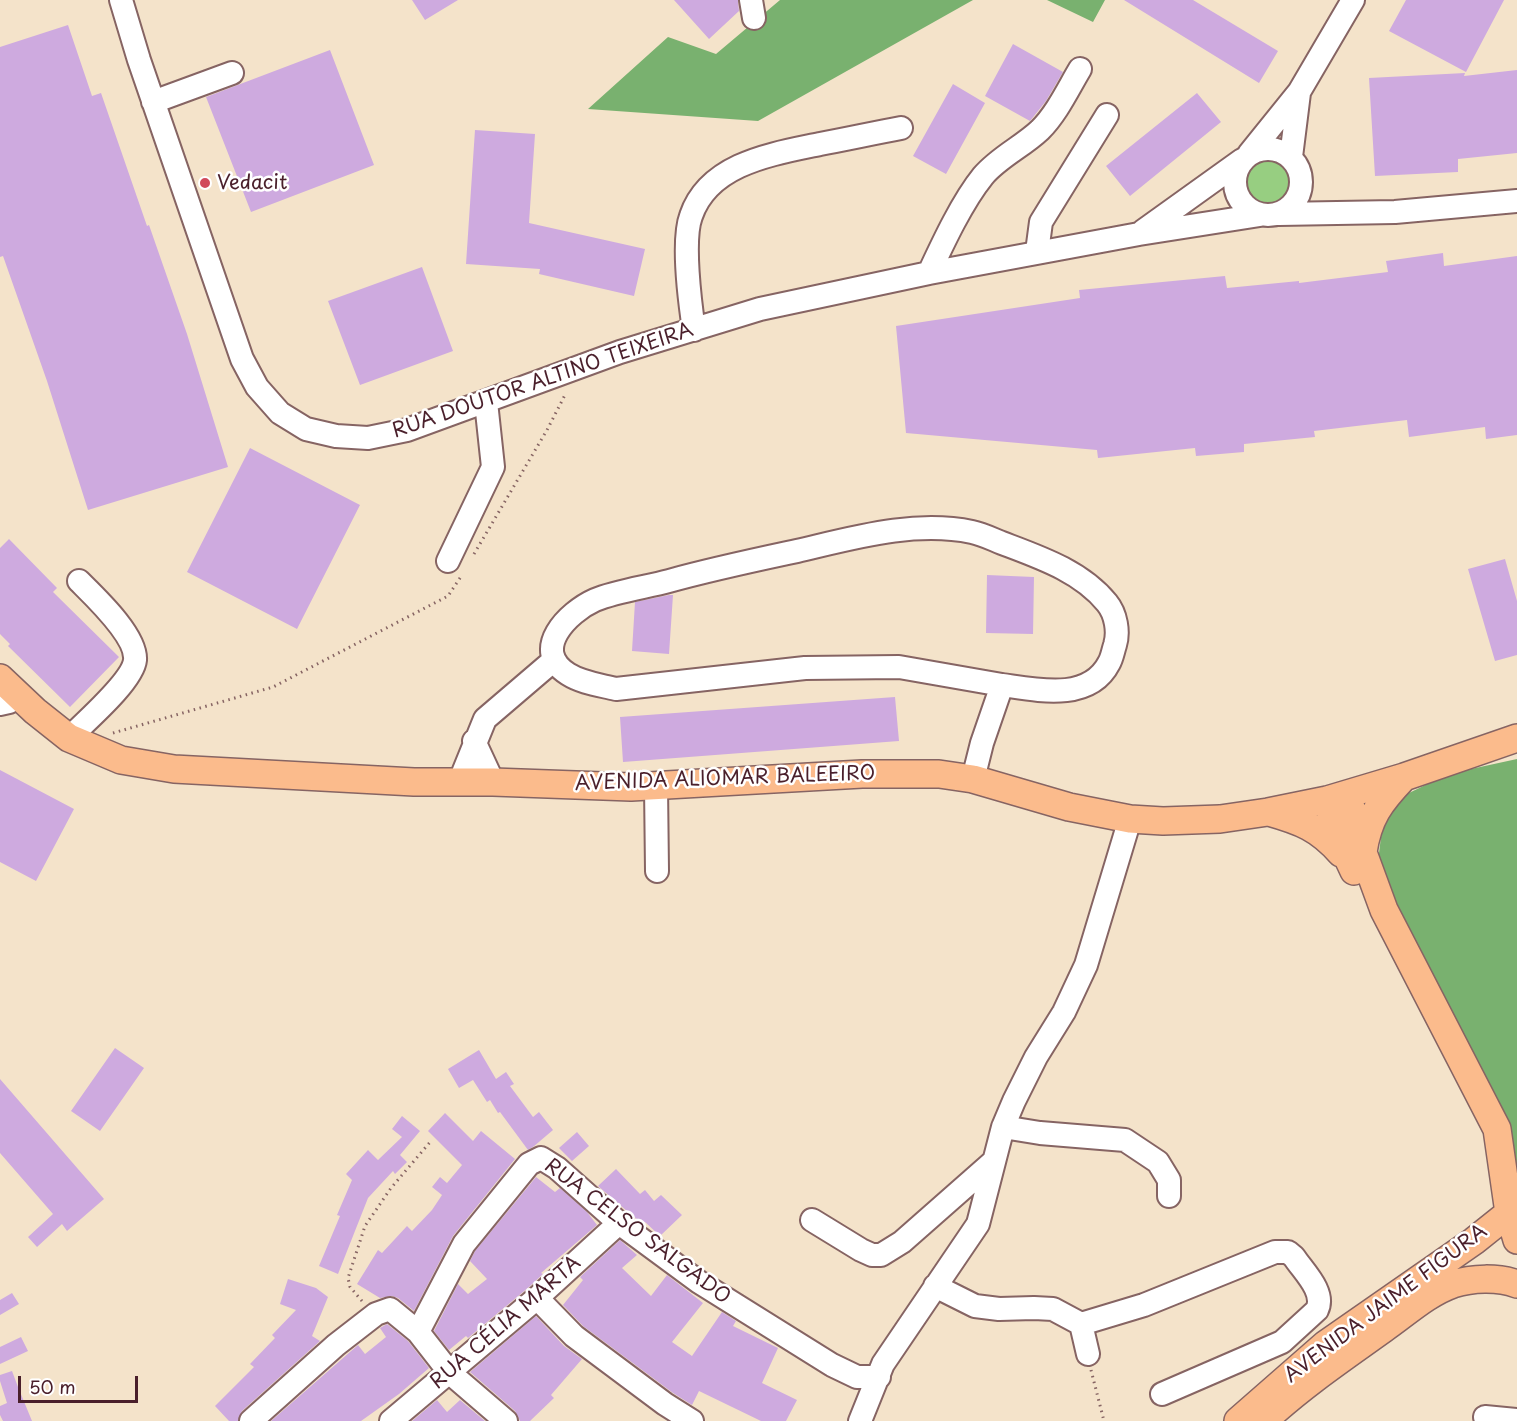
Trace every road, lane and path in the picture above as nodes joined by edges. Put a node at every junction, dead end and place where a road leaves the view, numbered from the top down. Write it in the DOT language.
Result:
graph roads {
  1 [pos="121,0"];
  2 [pos="1353,0"];
  3 [pos="1080,69"];
  4 [pos="232,72"];
  5 [pos="1299,92"];
  6 [pos="153,102"];
  7 [pos="1107,115"];
  8 [pos="901,128"];
  9 [pos="1246,157"];
  10 [pos="1296,167"];
  11 [pos="1517,201"];
  12 [pos="1344,212"];
  13 [pos="1269,215"];
  14 [pos="1139,234"];
  15 [pos="1037,252"];
  16 [pos="929,273"];
  17 [pos="694,330"];
  18 [pos="570,370"];
  19 [pos="486,402"];
  20 [pos="461,564"];
  21 [pos="79,581"];
  22 [pos="554,660"];
  23 [pos="0,678"];
  24 [pos="1002,685"];
  25 [pos="10,700"];
  26 [pos="110,734"];
  27 [pos="69,738"];
  28 [pos="1517,738"];
  29 [pos="474,741"];
  30 [pos="1404,777"];
  31 [pos="973,779"];
  32 [pos="493,782"];
  33 [pos="459,783"];
  34 [pos="656,786"];
  35 [pos="1337,797"];
  36 [pos="1268,812"];
  37 [pos="1130,819"];
  38 [pos="1355,856"];
  39 [pos="657,871"];
  40 [pos="1003,1127"];
  41 [pos="1507,1137"];
  42 [pos="430,1141"];
  43 [pos="994,1161"];
  44 [pos="1169,1196"];
  45 [pos="1513,1208"];
  46 [pos="812,1220"];
  47 [pos="619,1223"];
  48 [pos="1517,1240"];
  49 [pos="1517,1284"];
  50 [pos="935,1286"];
  51 [pos="537,1298"];
  52 [pos="390,1309"];
  53 [pos="1081,1324"];
  54 [pos="418,1332"];
  55 [pos="1088,1354"];
  56 [pos="450,1373"];
  57 [pos="879,1377"];
  58 [pos="1162,1394"];
  59 [pos="1485,1417"];
  60 [pos="1517,1420"];
  61 [pos="250,1421"];
  62 [pos="391,1421"];
  63 [pos="506,1421"];
  64 [pos="692,1421"];
  65 [pos="860,1421"];
  66 [pos="1104,1421"];
  67 [pos="1238,1421"];
  68 [pos="1263,1421"];
  1 -- 6 [label="street, RUA DOUTOR ALTINO TEIXEIRA"];
  2 -- 5 [label="street"];
  3 -- 16 [label="street"];
  4 -- 6 [label="street"];
  5 -- 9 [label="street"];
  5 -- 10 [label="street"];
  6 -- 19 [label="street, RUA DOUTOR ALTINO TEIXEIRA"];
  7 -- 15 [label="street"];
  8 -- 17 [label="street"];
  9 -- 10 [label="street"];
  9 -- 13 [label="street"];
  9 -- 14 [label="street, RUA DOUTOR ALTINO TEIXEIRA"];
  10 -- 12 [label="street"];
  10 -- 13 [label="street"];
  11 -- 12 [label="street, RUA DOUTOR ALTINO TEIXEIRA"];
  12 -- 13 [label="street, RUA DOUTOR ALTINO TEIXEIRA"];
  13 -- 14 [label="street, RUA DOUTOR ALTINO TEIXEIRA"];
  14 -- 15 [label="street, RUA DOUTOR ALTINO TEIXEIRA"];
  15 -- 16 [label="street, RUA DOUTOR ALTINO TEIXEIRA"];
  16 -- 17 [label="street, RUA DOUTOR ALTINO TEIXEIRA"];
  17 -- 18 [label="street, RUA DOUTOR ALTINO TEIXEIRA"];
  18 -- 19 [label="street, RUA DOUTOR ALTINO TEIXEIRA"];
  18 -- 20 [label="path"];
  19 -- 20 [label="street"];
  20 -- 26 [label="path"];
  21 -- 27 [label="street"];
  22 -- 24 [label="street"];
  22 -- 24 [label="street"];
  22 -- 29 [label="street"];
  23 -- 25 [label="main road, AVENIDA ALIOMAR BALEEIRO"];
  24 -- 31 [label="street"];
  25 -- 27 [label="main road, AVENIDA ALIOMAR BALEEIRO"];
  27 -- 33 [label="main road, AVENIDA ALIOMAR BALEEIRO"];
  28 -- 30 [label="main road, AVENIDA ALIOMAR BALEEIRO"];
  29 -- 32 [label="street"];
  29 -- 33 [label="street"];
  30 -- 35 [label="main road, AVENIDA ALIOMAR BALEEIRO"];
  30 -- 38 [label="main road"];
  31 -- 34 [label="main road, AVENIDA ALIOMAR BALEEIRO"];
  31 -- 37 [label="main road, AVENIDA ALIOMAR BALEEIRO"];
  32 -- 33 [label="main road, AVENIDA ALIOMAR BALEEIRO"];
  32 -- 34 [label="main road, AVENIDA ALIOMAR BALEEIRO"];
  34 -- 39 [label="street"];
  35 -- 36 [label="main road, AVENIDA ALIOMAR BALEEIRO"];
  35 -- 38 [label="main road"];
  36 -- 37 [label="main road, AVENIDA ALIOMAR BALEEIRO"];
  36 -- 38 [label="main road"];
  37 -- 40 [label="street"];
  38 -- 41 [label="main road"];
  40 -- 43 [label="street"];
  40 -- 44 [label="street"];
  41 -- 45 [label="main road"];
  42 -- 52 [label="path"];
  43 -- 46 [label="street"];
  43 -- 50 [label="street"];
  45 -- 48 [label="main road"];
  45 -- 67 [label="main road, AVENIDA JAIME FIGURA"];
  47 -- 51 [label="street, RUA CÉLIA MARTA"];
  47 -- 54 [label="street, RUA CELSO SALGADO"];
  47 -- 57 [label="street, RUA CELSO SALGADO"];
  49 -- 68 [label="main road, AVENIDA JAIME FIGURA"];
  50 -- 53 [label="street"];
  50 -- 57 [label="street"];
  51 -- 56 [label="street, RUA CÉLIA MARTA"];
  51 -- 64 [label="street"];
  52 -- 54 [label="street"];
  52 -- 61 [label="street"];
  53 -- 55 [label="street"];
  53 -- 58 [label="street"];
  54 -- 56 [label="street"];
  55 -- 66 [label="path"];
  56 -- 62 [label="street, RUA CÉLIA MARTA"];
  56 -- 63 [label="street"];
  57 -- 65 [label="street"];
  59 -- 60 [label="street"];
}
